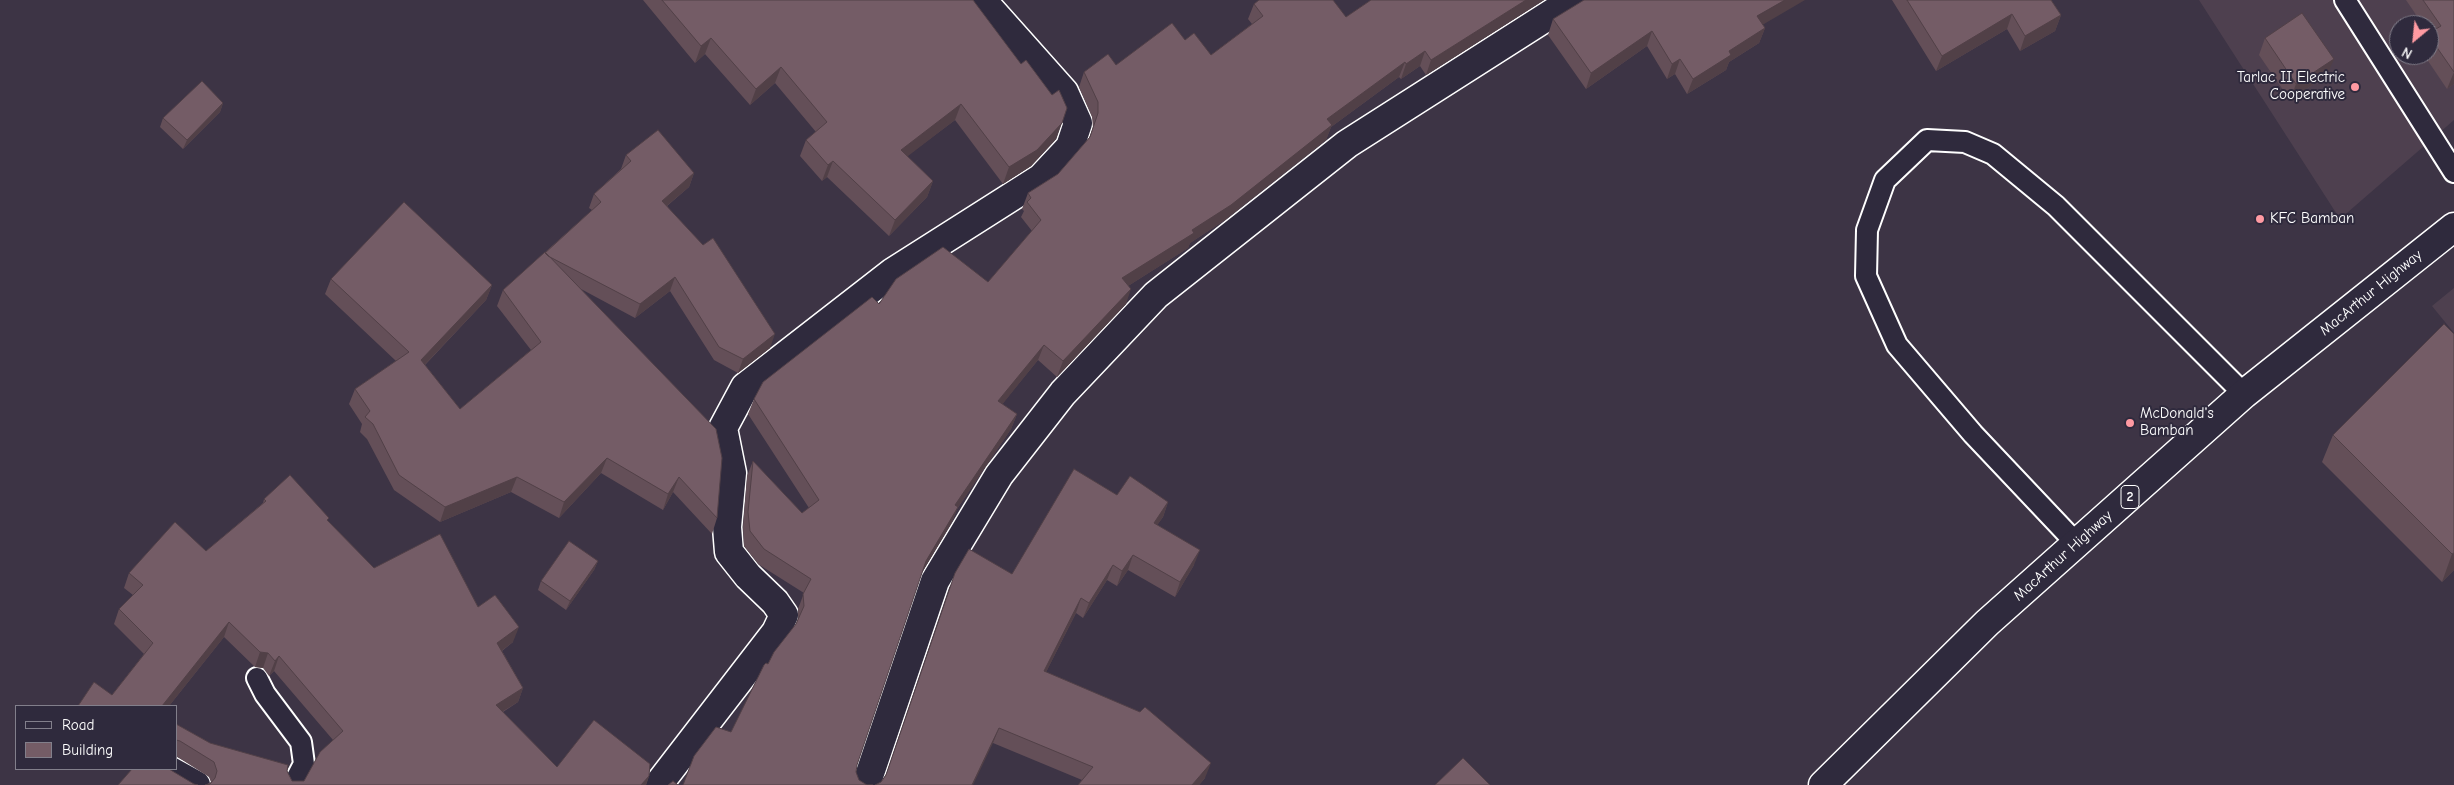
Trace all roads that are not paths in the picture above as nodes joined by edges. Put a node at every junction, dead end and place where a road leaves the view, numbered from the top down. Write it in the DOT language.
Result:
graph roads {
  1 [pos="982,0"];
  2 [pos="1574,0"];
  3 [pos="2345,0"];
  4 [pos="2454,172"];
  5 [pos="2454,227"];
  6 [pos="2244,394"];
  7 [pos="2077,544"];
  8 [pos="257,678"];
  9 [pos="169,770"];
  10 [pos="196,785"];
  11 [pos="294,785"];
  12 [pos="658,785"];
  13 [pos="866,785"];
  14 [pos="1823,785"];
  1 -- 12 [label="main road"];
  2 -- 13 [label="main road"];
  3 -- 4 [label="lane"];
  5 -- 6 [label="main road, MacArthur Highway / 2"];
  6 -- 7 [label="main road, MacArthur Highway / 2"];
  6 -- 7 [label="lane"];
  7 -- 14 [label="main road, MacArthur Highway / 2"];
  8 -- 11 [label="lane"];
  9 -- 10 [label="main road"];
}
